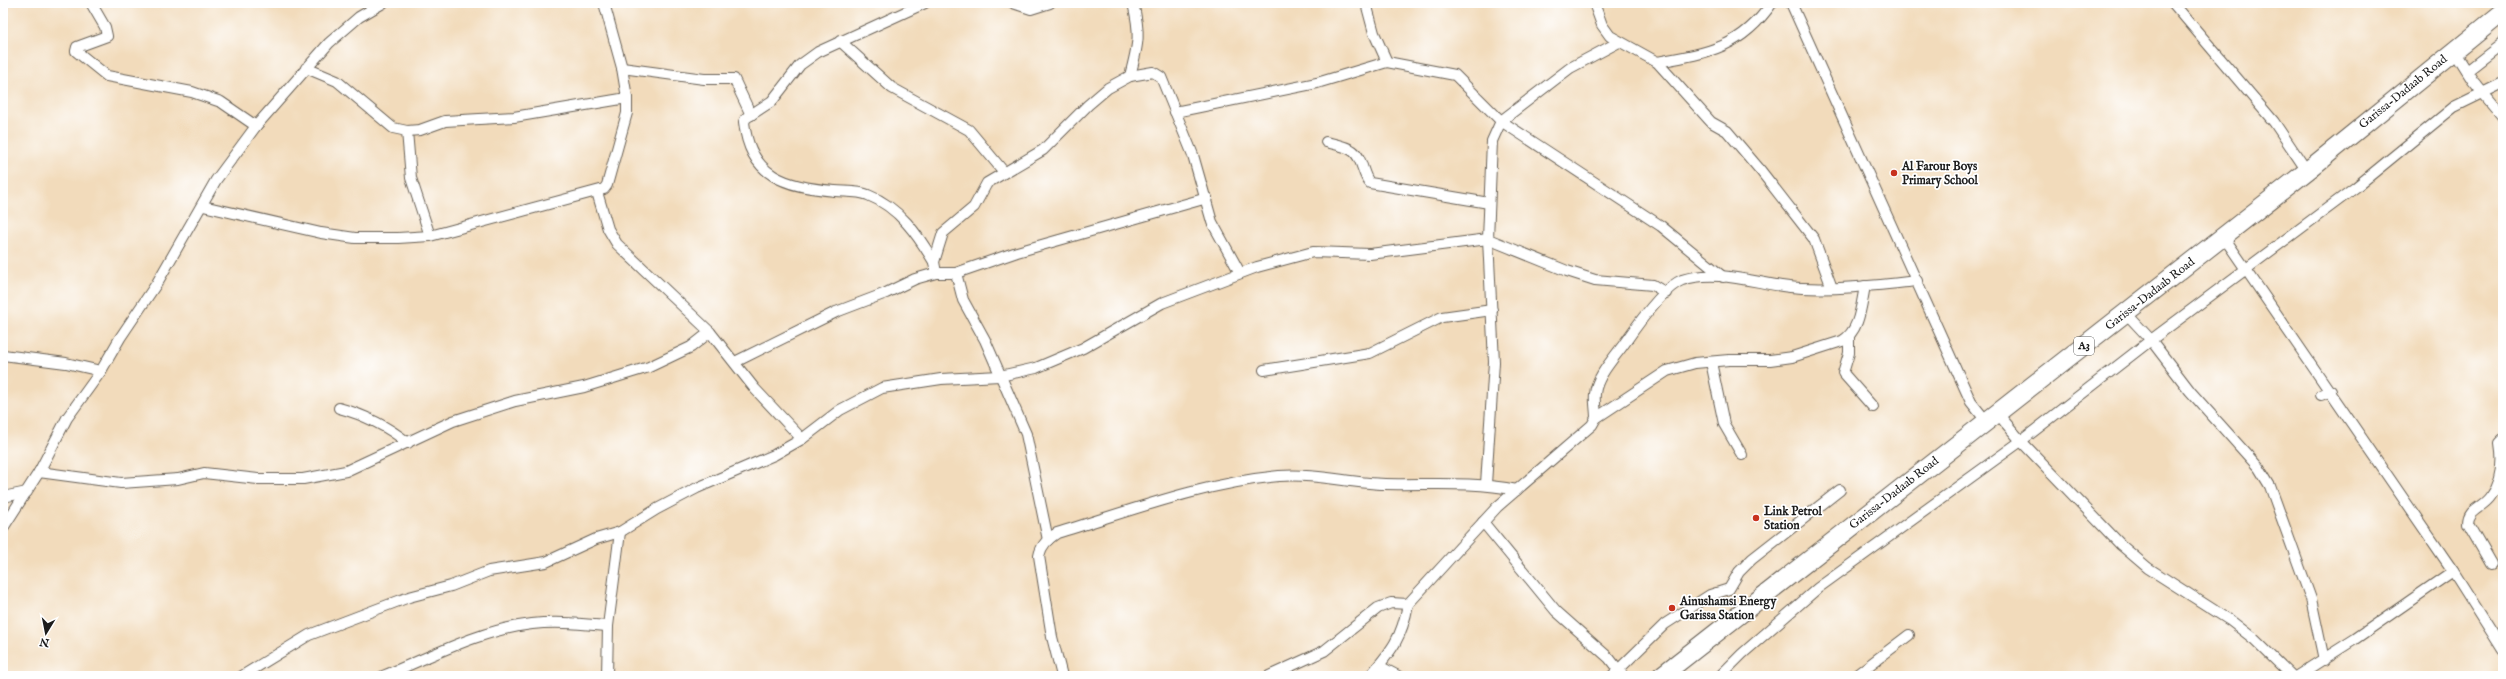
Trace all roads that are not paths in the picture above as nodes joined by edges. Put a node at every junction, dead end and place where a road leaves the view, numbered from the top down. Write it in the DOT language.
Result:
graph roads {
  1 [pos="91,3"];
  2 [pos="383,3"];
  3 [pos="604,3"];
  4 [pos="925,3"];
  5 [pos="1013,3"];
  6 [pos="1050,3"];
  7 [pos="1133,3"];
  8 [pos="1366,3"];
  9 [pos="1594,3"];
  10 [pos="1772,3"];
  11 [pos="1791,3"];
  12 [pos="2173,3"];
  13 [pos="2503,12"];
  14 [pos="840,41"];
  15 [pos="1619,42"];
  16 [pos="2503,43"];
  17 [pos="2454,51"];
  18 [pos="1387,62"];
  19 [pos="1657,62"];
  20 [pos="306,68"];
  21 [pos="622,68"];
  22 [pos="2467,72"];
  23 [pos="1130,76"];
  24 [pos="2503,83"];
  25 [pos="2483,92"];
  26 [pos="627,98"];
  27 [pos="1175,112"];
  28 [pos="751,115"];
  29 [pos="2503,117"];
  30 [pos="1501,121"];
  31 [pos="256,126"];
  32 [pos="407,131"];
  33 [pos="1326,142"];
  34 [pos="2307,171"];
  35 [pos="1004,172"];
  36 [pos="597,192"];
  37 [pos="1207,198"];
  38 [pos="1489,203"];
  39 [pos="203,206"];
  40 [pos="430,236"];
  41 [pos="2223,236"];
  42 [pos="1488,239"];
  43 [pos="934,262"];
  44 [pos="2247,268"];
  45 [pos="956,272"];
  46 [pos="936,273"];
  47 [pos="1240,273"];
  48 [pos="1723,277"];
  49 [pos="1917,281"];
  50 [pos="1865,286"];
  51 [pos="1832,288"];
  52 [pos="1666,293"];
  53 [pos="1492,310"];
  54 [pos="2126,312"];
  55 [pos="710,332"];
  56 [pos="1849,338"];
  57 [pos="2151,340"];
  58 [pos="3,355"];
  59 [pos="735,362"];
  60 [pos="1711,362"];
  61 [pos="1264,370"];
  62 [pos="101,371"];
  63 [pos="1000,376"];
  64 [pos="2331,391"];
  65 [pos="2321,395"];
  66 [pos="1873,407"];
  67 [pos="339,408"];
  68 [pos="1596,418"];
  69 [pos="1992,418"];
  70 [pos="802,439"];
  71 [pos="2503,440"];
  72 [pos="2021,442"];
  73 [pos="408,444"];
  74 [pos="1742,455"];
  75 [pos="39,472"];
  76 [pos="1486,484"];
  77 [pos="1517,490"];
  78 [pos="1840,490"];
  79 [pos="27,492"];
  80 [pos="3,497"];
  81 [pos="1483,522"];
  82 [pos="3,528"];
  83 [pos="620,532"];
  84 [pos="1048,540"];
  85 [pos="2492,564"];
  86 [pos="2453,571"];
  87 [pos="1408,604"];
  88 [pos="608,626"];
  89 [pos="1909,635"];
  90 [pos="2503,650"];
  91 [pos="2324,660"];
  92 [pos="1379,666"];
  93 [pos="1618,674"];
  94 [pos="242,676"];
  95 [pos="382,676"];
  96 [pos="607,676"];
  97 [pos="1062,676"];
  98 [pos="1269,676"];
  99 [pos="1370,676"];
  100 [pos="1398,676"];
  101 [pos="1661,676"];
  102 [pos="1720,676"];
  103 [pos="1855,676"];
  104 [pos="2292,676"];
  105 [pos="2297,676"];
  1 -- 31 [label="street"];
  2 -- 20 [label="street"];
  3 -- 21 [label="street"];
  4 -- 14 [label="street"];
  5 -- 6 [label="street"];
  7 -- 23 [label="street"];
  8 -- 18 [label="street"];
  9 -- 15 [label="street"];
  10 -- 19 [label="street"];
  11 -- 49 [label="street"];
  12 -- 34 [label="street"];
  13 -- 17 [label="highway, Garissa-Dadaab Road / A3"];
  14 -- 28 [label="street"];
  14 -- 35 [label="street"];
  15 -- 19 [label="street"];
  15 -- 30 [label="street"];
  16 -- 22 [label="street"];
  17 -- 22 [label="street"];
  17 -- 34 [label="highway, Garissa-Dadaab Road / A3"];
  18 -- 27 [label="street"];
  18 -- 30 [label="street"];
  19 -- 51 [label="street"];
  20 -- 31 [label="street"];
  20 -- 32 [label="street"];
  21 -- 26 [label="street"];
  21 -- 28 [label="street"];
  22 -- 25 [label="street"];
  23 -- 27 [label="street"];
  23 -- 35 [label="street"];
  24 -- 25 [label="street"];
  25 -- 29 [label="street"];
  25 -- 44 [label="street"];
  26 -- 32 [label="street"];
  26 -- 36 [label="street"];
  27 -- 37 [label="street"];
  28 -- 43 [label="street"];
  30 -- 38 [label="street"];
  30 -- 48 [label="street"];
  31 -- 39 [label="street"];
  32 -- 40 [label="street"];
  33 -- 38 [label="street"];
  34 -- 41 [label="highway, Garissa-Dadaab Road / A3"];
  35 -- 43 [label="street"];
  36 -- 40 [label="street"];
  36 -- 55 [label="street"];
  37 -- 45 [label="street"];
  37 -- 47 [label="street"];
  38 -- 42 [label="street"];
  39 -- 40 [label="street"];
  39 -- 62 [label="street"];
  41 -- 44 [label="street"];
  41 -- 54 [label="highway, Garissa-Dadaab Road / A3"];
  42 -- 47 [label="street"];
  42 -- 52 [label="street"];
  42 -- 53 [label="street"];
  43 -- 46 [label="street"];
  44 -- 57 [label="street"];
  44 -- 64 [label="street"];
  45 -- 46 [label="street"];
  45 -- 63 [label="street"];
  46 -- 59 [label="street"];
  47 -- 63 [label="street"];
  48 -- 51 [label="street"];
  48 -- 52 [label="street"];
  49 -- 50 [label="street"];
  49 -- 69 [label="street"];
  50 -- 51 [label="street"];
  50 -- 56 [label="street"];
  52 -- 68 [label="street"];
  53 -- 61 [label="street"];
  53 -- 76 [label="street"];
  54 -- 57 [label="street"];
  54 -- 69 [label="highway, Garissa-Dadaab Road / A3"];
  55 -- 59 [label="street"];
  55 -- 73 [label="street"];
  56 -- 60 [label="street"];
  56 -- 66 [label="street"];
  57 -- 72 [label="street"];
  57 -- 91 [label="street"];
  58 -- 62 [label="street"];
  59 -- 70 [label="street"];
  60 -- 68 [label="street"];
  60 -- 74 [label="street"];
  62 -- 75 [label="street"];
  63 -- 70 [label="street"];
  63 -- 84 [label="street"];
  64 -- 65 [label="street"];
  64 -- 86 [label="street"];
  67 -- 73 [label="street"];
  68 -- 77 [label="street"];
  69 -- 72 [label="street"];
  69 -- 101 [label="highway, Garissa-Dadaab Road / A3"];
  70 -- 83 [label="street"];
  71 -- 85 [label="street"];
  72 -- 102 [label="street"];
  72 -- 104 [label="street"];
  73 -- 75 [label="street"];
  75 -- 79 [label="street"];
  76 -- 77 [label="street"];
  76 -- 84 [label="street"];
  77 -- 81 [label="street"];
  78 -- 93 [label="street"];
  79 -- 80 [label="street"];
  79 -- 82 [label="street"];
  81 -- 87 [label="street"];
  81 -- 93 [label="street"];
  83 -- 88 [label="street"];
  83 -- 94 [label="street"];
  84 -- 97 [label="street"];
  86 -- 90 [label="street"];
  86 -- 91 [label="street"];
  87 -- 92 [label="street"];
  87 -- 98 [label="street"];
  88 -- 95 [label="street"];
  88 -- 96 [label="street"];
  89 -- 103 [label="street"];
  91 -- 105 [label="street"];
  92 -- 99 [label="street"];
  92 -- 100 [label="street"];
}
